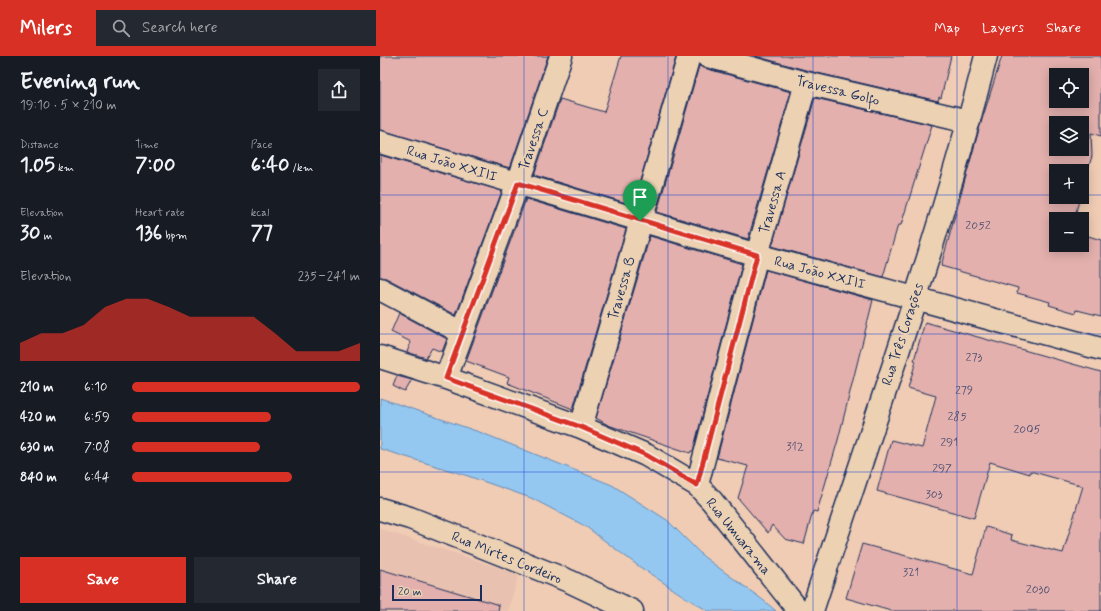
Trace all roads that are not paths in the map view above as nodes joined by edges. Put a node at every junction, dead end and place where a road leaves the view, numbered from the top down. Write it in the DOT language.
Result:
graph roads {
  1 [pos="561,56"];
  2 [pos="689,56"];
  3 [pos="707,56"];
  4 [pos="986,56"];
  5 [pos="806,83"];
  6 [pos="969,122"];
  7 [pos="380,142"];
  8 [pos="518,183"];
  9 [pos="640,221"];
  10 [pos="757,255"];
  11 [pos="380,289"];
  12 [pos="914,298"];
  13 [pos="462,333"];
  14 [pos="1101,349"];
  15 [pos="380,357"];
  16 [pos="446,378"];
  17 [pos="581,427"];
  18 [pos="697,485"];
  19 [pos="380,509"];
  20 [pos="632,611"];
  21 [pos="799,611"];
  22 [pos="812,611"];
  1 -- 8 [label="street, Travessa C"];
  2 -- 9 [label="street, Travessa B"];
  3 -- 5 [label="street, Travessa Golfo"];
  4 -- 6 [label="street, Rua Três Corações"];
  5 -- 6 [label="street, Travessa Golfo"];
  5 -- 10 [label="street, Travessa A"];
  6 -- 12 [label="street, Rua Três Corações"];
  7 -- 8 [label="street, Rua João XXIII"];
  8 -- 9 [label="street, Rua João XXIII"];
  8 -- 13 [label="street, Travessa C"];
  9 -- 10 [label="street, Rua João XXIII"];
  9 -- 17 [label="street, Travessa B"];
  10 -- 12 [label="street, Rua João XXIII"];
  10 -- 18 [label="street, Travessa A"];
  11 -- 13 [label="street"];
  12 -- 14 [label="street, Rua João XXIII"];
  12 -- 22 [label="street, Rua Três Corações"];
  13 -- 16 [label="street, Travessa C"];
  15 -- 16 [label="street, Rua Umuarama"];
  16 -- 17 [label="street, Rua Umuarama"];
  17 -- 18 [label="street, Rua Umuarama"];
  18 -- 21 [label="street, Rua Umuarama"];
  19 -- 20 [label="street, Rua Mirtes Cordeiro"];
}
